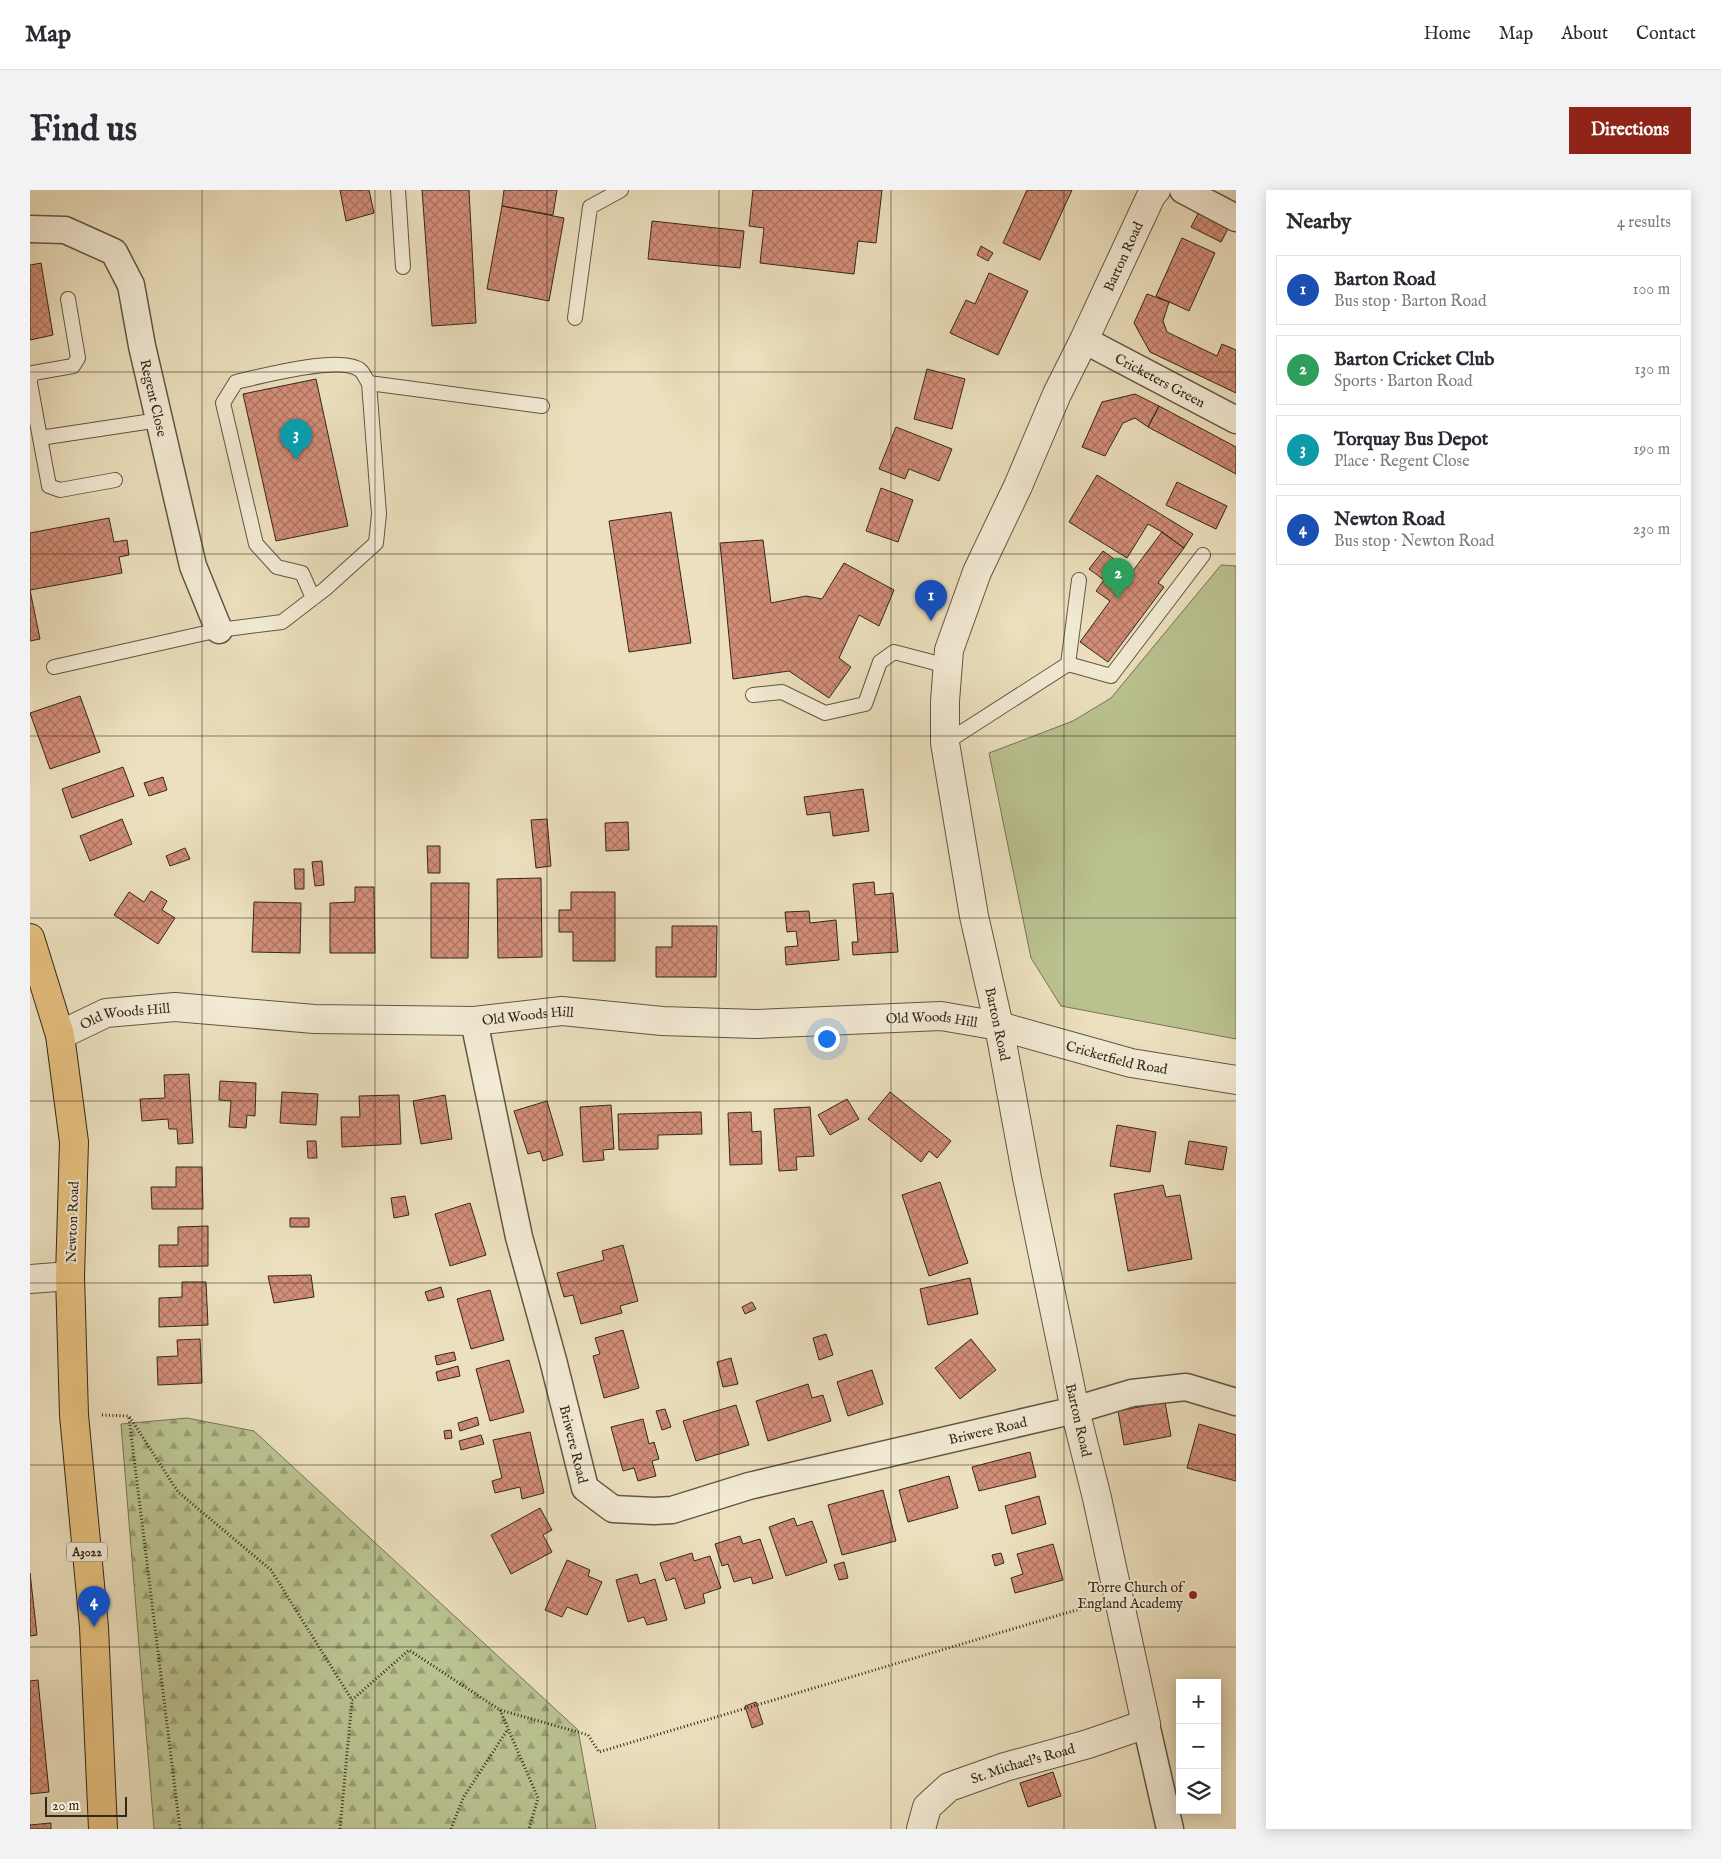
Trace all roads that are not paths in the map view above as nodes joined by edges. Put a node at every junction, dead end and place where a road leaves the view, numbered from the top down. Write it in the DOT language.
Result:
graph roads {
  1 [pos="398,190"];
  2 [pos="621,190"];
  3 [pos="1156,190"];
  4 [pos="1184,190"];
  5 [pos="1236,218"];
  6 [pos="30,229"];
  7 [pos="403,268"];
  8 [pos="68,299"];
  9 [pos="575,318"];
  10 [pos="1084,340"];
  11 [pos="30,380"];
  12 [pos="30,383"];
  13 [pos="369,383"];
  14 [pos="542,406"];
  15 [pos="159,420"];
  16 [pos="1236,420"];
  17 [pos="40,438"];
  18 [pos="115,480"];
  19 [pos="1203,555"];
  20 [pos="1080,580"];
  21 [pos="313,598"];
  22 [pos="219,630"];
  23 [pos="1068,664"];
  24 [pos="947,666"];
  25 [pos="54,667"];
  26 [pos="753,695"];
  27 [pos="945,743"];
  28 [pos="30,938"];
  29 [pos="474,1021"];
  30 [pos="999,1026"];
  31 [pos="60,1035"];
  32 [pos="1236,1080"];
  33 [pos="70,1276"];
  34 [pos="30,1279"];
  35 [pos="1236,1402"];
  36 [pos="1075,1410"];
  37 [pos="1146,1724"];
  38 [pos="103,1829"];
  39 [pos="922,1829"];
  40 [pos="1170,1829"];
  1 -- 7 [label="lane"];
  2 -- 9 [label="lane"];
  3 -- 10 [label="street, Barton Road"];
  4 -- 5 [label="street"];
  6 -- 15 [label="street, Regent Close"];
  8 -- 11 [label="lane"];
  10 -- 16 [label="street, Cricketers Green"];
  10 -- 24 [label="street, Barton Road"];
  12 -- 17 [label="lane"];
  13 -- 14 [label="lane"];
  13 -- 21 [label="lane"];
  13 -- 21 [label="lane"];
  15 -- 17 [label="lane"];
  15 -- 22 [label="street, Regent Close"];
  17 -- 18 [label="lane"];
  19 -- 23 [label="lane"];
  20 -- 23 [label="lane"];
  21 -- 22 [label="lane"];
  22 -- 25 [label="lane"];
  23 -- 27 [label="lane"];
  24 -- 26 [label="lane"];
  24 -- 27 [label="street, Barton Road"];
  27 -- 30 [label="street, Barton Road"];
  28 -- 31 [label="main road, A3022"];
  29 -- 30 [label="street, Old Woods Hill"];
  29 -- 31 [label="street, Old Woods Hill"];
  29 -- 36 [label="street, Briwere Road"];
  30 -- 32 [label="street, Cricketfield Road"];
  30 -- 36 [label="street, Barton Road"];
  31 -- 33 [label="main road, Newton Road / A3022"];
  33 -- 34 [label="street"];
  33 -- 38 [label="main road, Newton Road / A3022"];
  35 -- 36 [label="street, Briwere Road"];
  36 -- 37 [label="street, Barton Road"];
  37 -- 39 [label="street, St. Michael's Road"];
  37 -- 40 [label="street, Barton Road"];
}
